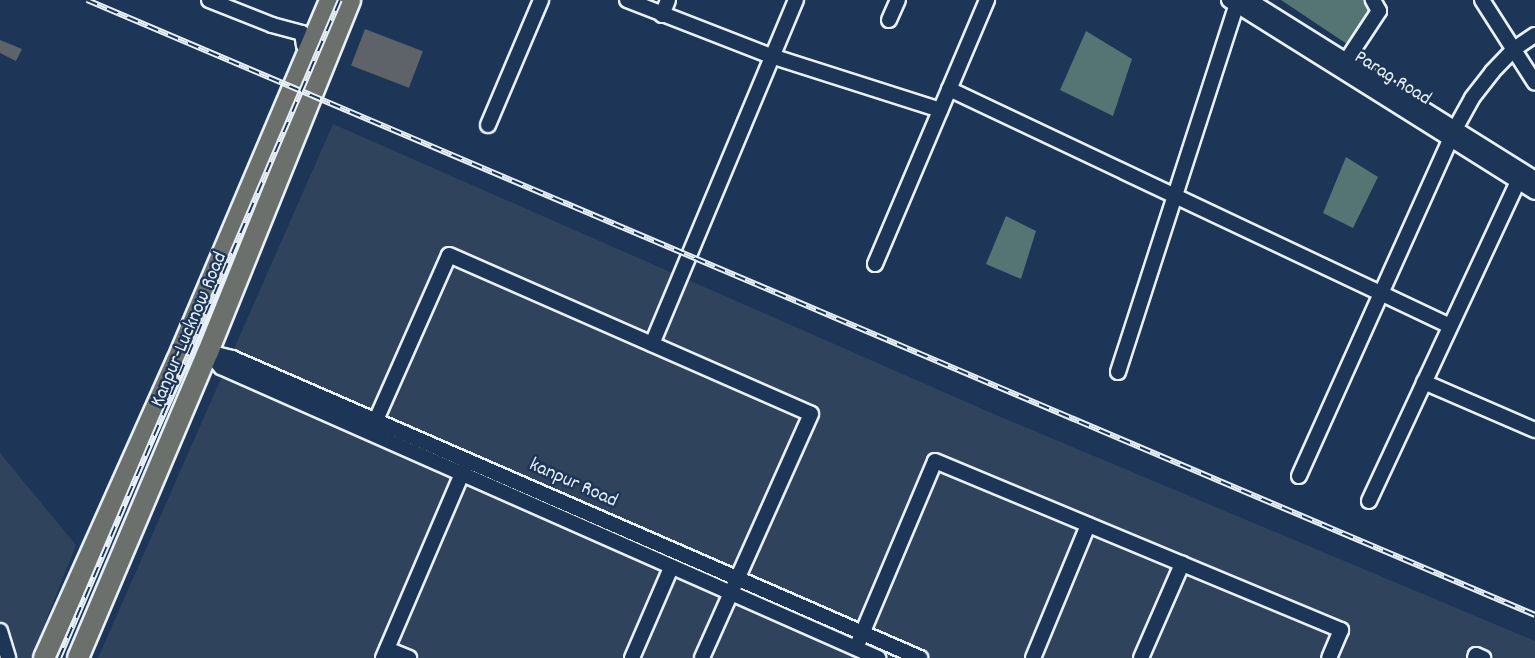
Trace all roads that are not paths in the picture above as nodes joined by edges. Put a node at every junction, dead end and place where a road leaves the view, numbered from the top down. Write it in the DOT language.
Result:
graph roads {
  1 [pos="209,0"];
  2 [pos="330,0"];
  3 [pos="350,0"];
  4 [pos="541,0"];
  5 [pos="627,0"];
  6 [pos="669,0"];
  7 [pos="796,0"];
  8 [pos="898,0"];
  9 [pos="987,0"];
  10 [pos="1373,0"];
  11 [pos="1482,0"];
  12 [pos="1246,2"];
  13 [pos="662,15"];
  14 [pos="888,20"];
  15 [pos="1535,36"];
  16 [pos="309,49"];
  17 [pos="1514,49"];
  18 [pos="773,56"];
  19 [pos="1346,61"];
  20 [pos="1535,83"];
  21 [pos="949,89"];
  22 [pos="940,110"];
  23 [pos="488,125"];
  24 [pos="1453,134"];
  25 [pos="1535,179"];
  26 [pos="1518,181"];
  27 [pos="1535,192"];
  28 [pos="1175,196"];
  29 [pos="875,264"];
  30 [pos="1381,293"];
  31 [pos="1450,326"];
  32 [pos="652,344"];
  33 [pos="208,352"];
  34 [pos="1118,372"];
  35 [pos="1424,382"];
  36 [pos="376,420"];
  37 [pos="1535,430"];
  38 [pos="468,460"];
  39 [pos="462,475"];
  40 [pos="1299,476"];
  41 [pos="1369,501"];
  42 [pos="1088,525"];
  43 [pos="1182,564"];
  44 [pos="671,568"];
  45 [pos="737,578"];
  46 [pos="730,594"];
  47 [pos="0,630"];
  48 [pos="863,633"];
  49 [pos="856,648"];
  50 [pos="385,653"];
  51 [pos="8,658"];
  52 [pos="44,658"];
  53 [pos="78,658"];
  54 [pos="409,658"];
  55 [pos="632,658"];
  56 [pos="702,658"];
  57 [pos="878,658"];
  58 [pos="920,658"];
  59 [pos="1033,658"];
  60 [pos="1141,658"];
  61 [pos="1329,658"];
  62 [pos="1475,658"];
  63 [pos="1483,658"];
  1 -- 16 [label="street"];
  2 -- 16 [label="highway, Kanpur-Lucknow Road"];
  3 -- 33 [label="highway, Kanpur-Lucknow Road"];
  4 -- 23 [label="street"];
  5 -- 13 [label="street"];
  6 -- 13 [label="street"];
  7 -- 18 [label="street"];
  8 -- 14 [label="street"];
  9 -- 21 [label="street"];
  10 -- 19 [label="street"];
  11 -- 17 [label="street"];
  12 -- 19 [label="street, Parag Road"];
  12 -- 24 [label="street, Parag Road"];
  12 -- 28 [label="street"];
  13 -- 18 [label="street"];
  15 -- 17 [label="street"];
  16 -- 52 [label="highway, Kanpur-Lucknow Road"];
  17 -- 20 [label="street"];
  17 -- 24 [label="street"];
  18 -- 22 [label="street"];
  18 -- 32 [label="street"];
  19 -- 24 [label="street, Parag Road"];
  21 -- 22 [label="street"];
  21 -- 28 [label="street"];
  22 -- 29 [label="street"];
  24 -- 25 [label="street, Parag Road"];
  24 -- 26 [label="street, Parag Road"];
  24 -- 30 [label="street"];
  26 -- 27 [label="street, Parag Road"];
  26 -- 31 [label="street"];
  28 -- 30 [label="street"];
  28 -- 34 [label="street"];
  30 -- 31 [label="street"];
  30 -- 40 [label="street"];
  31 -- 35 [label="street"];
  32 -- 36 [label="street"];
  32 -- 45 [label="street"];
  33 -- 36 [label="street, kanpur Road"];
  33 -- 39 [label="street"];
  33 -- 53 [label="highway, Kanpur-Lucknow Road"];
  35 -- 37 [label="street"];
  35 -- 41 [label="street"];
  36 -- 38 [label="street, kanpur Road"];
  38 -- 39 [label="street"];
  38 -- 45 [label="street, kanpur Road"];
  39 -- 44 [label="street"];
  39 -- 50 [label="street"];
  42 -- 43 [label="street"];
  42 -- 48 [label="street"];
  42 -- 59 [label="street"];
  43 -- 60 [label="street"];
  43 -- 61 [label="street"];
  44 -- 46 [label="street"];
  44 -- 55 [label="street"];
  45 -- 46 [label="street"];
  45 -- 48 [label="street, kanpur Road"];
  46 -- 49 [label="street"];
  46 -- 56 [label="street"];
  47 -- 51 [label="street"];
  48 -- 49 [label="street"];
  48 -- 58 [label="street, kanpur Road"];
  49 -- 57 [label="street"];
  50 -- 54 [label="street"];
  62 -- 63 [label="street"];
}
